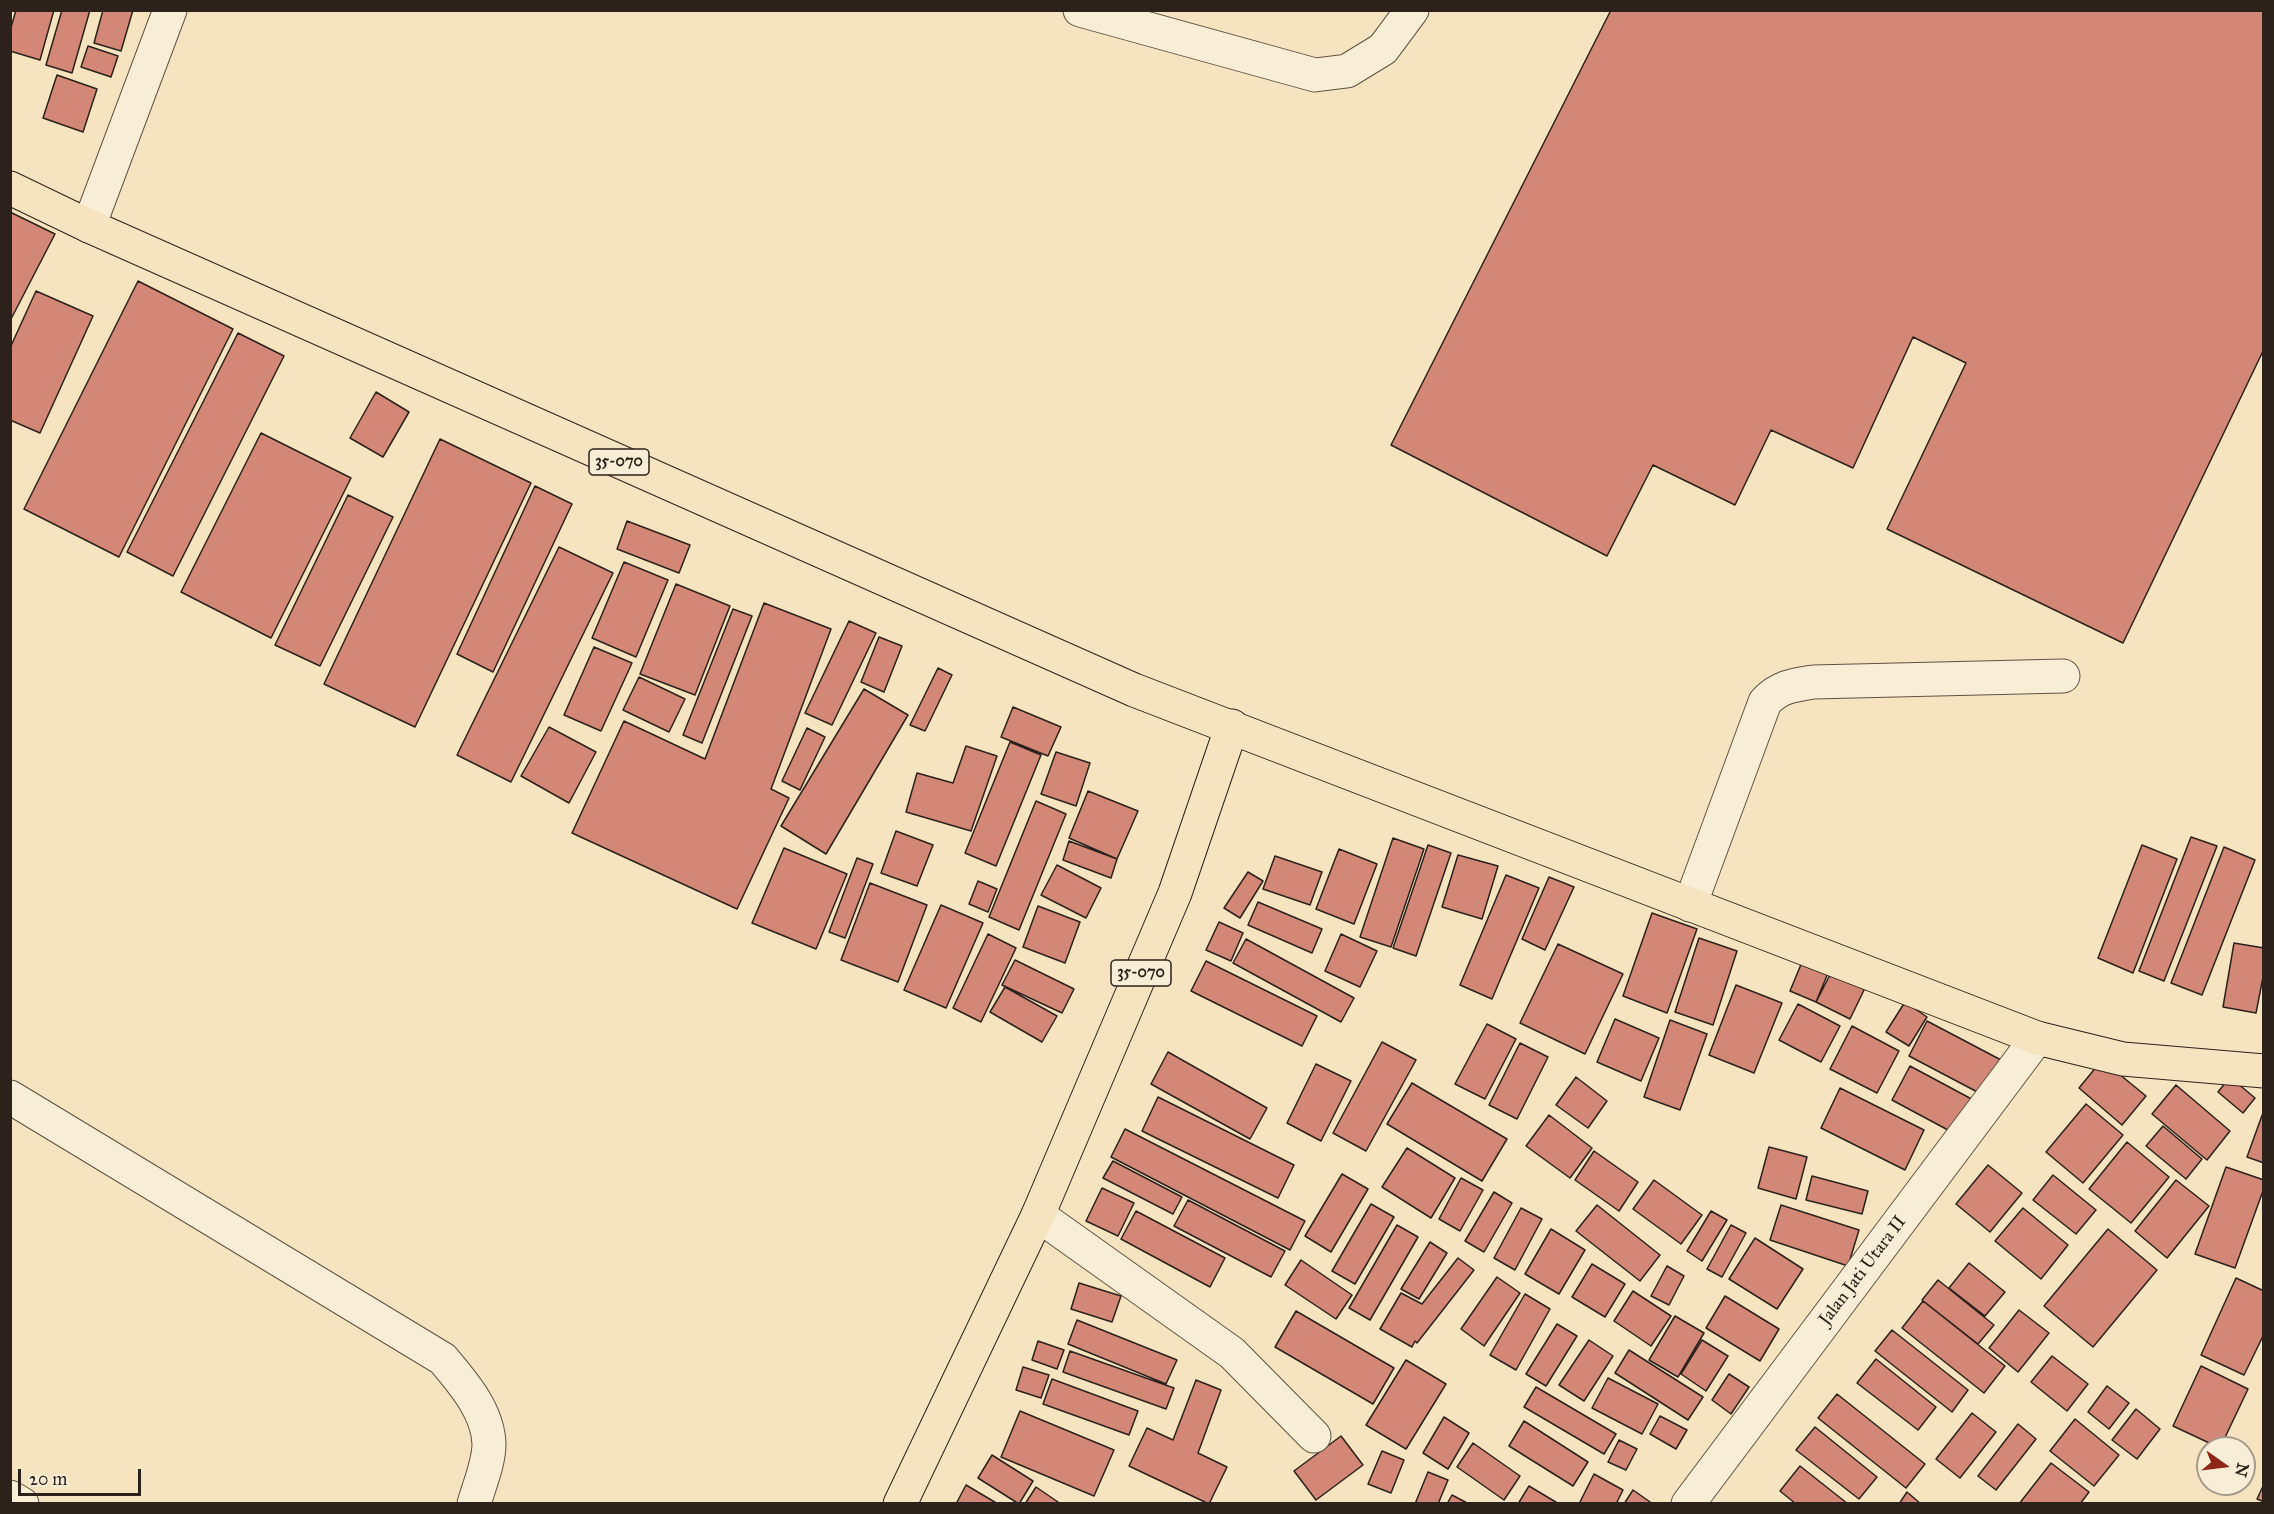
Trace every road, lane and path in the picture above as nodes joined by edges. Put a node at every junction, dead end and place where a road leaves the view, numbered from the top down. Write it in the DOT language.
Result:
graph roads {
  1 [pos="170,10"];
  2 [pos="1080,10"];
  3 [pos="1412,10"];
  4 [pos="10,188"];
  5 [pos="89,226"];
  6 [pos="2062,676"];
  7 [pos="1232,726"];
  8 [pos="1690,905"];
  9 [pos="2037,1038"];
  10 [pos="2264,1071"];
  11 [pos="10,1097"];
  12 [pos="1038,1215"];
  13 [pos="1314,1436"];
  14 [pos="10,1497"];
  15 [pos="22,1503"];
  16 [pos="474,1503"];
  17 [pos="900,1503"];
  18 [pos="1688,1503"];
  1 -- 5 [label="street"];
  2 -- 3 [label="street"];
  4 -- 5 [label="main road, 35-070"];
  5 -- 7 [label="main road, 35-070"];
  6 -- 8 [label="street"];
  7 -- 8 [label="main road"];
  7 -- 12 [label="main road, 35-070"];
  8 -- 9 [label="main road"];
  9 -- 10 [label="main road"];
  9 -- 18 [label="street, Jalan Jati Utara II"];
  11 -- 16 [label="street"];
  12 -- 13 [label="street"];
  12 -- 17 [label="main road, 35-070"];
  14 -- 15 [label="street"];
}
